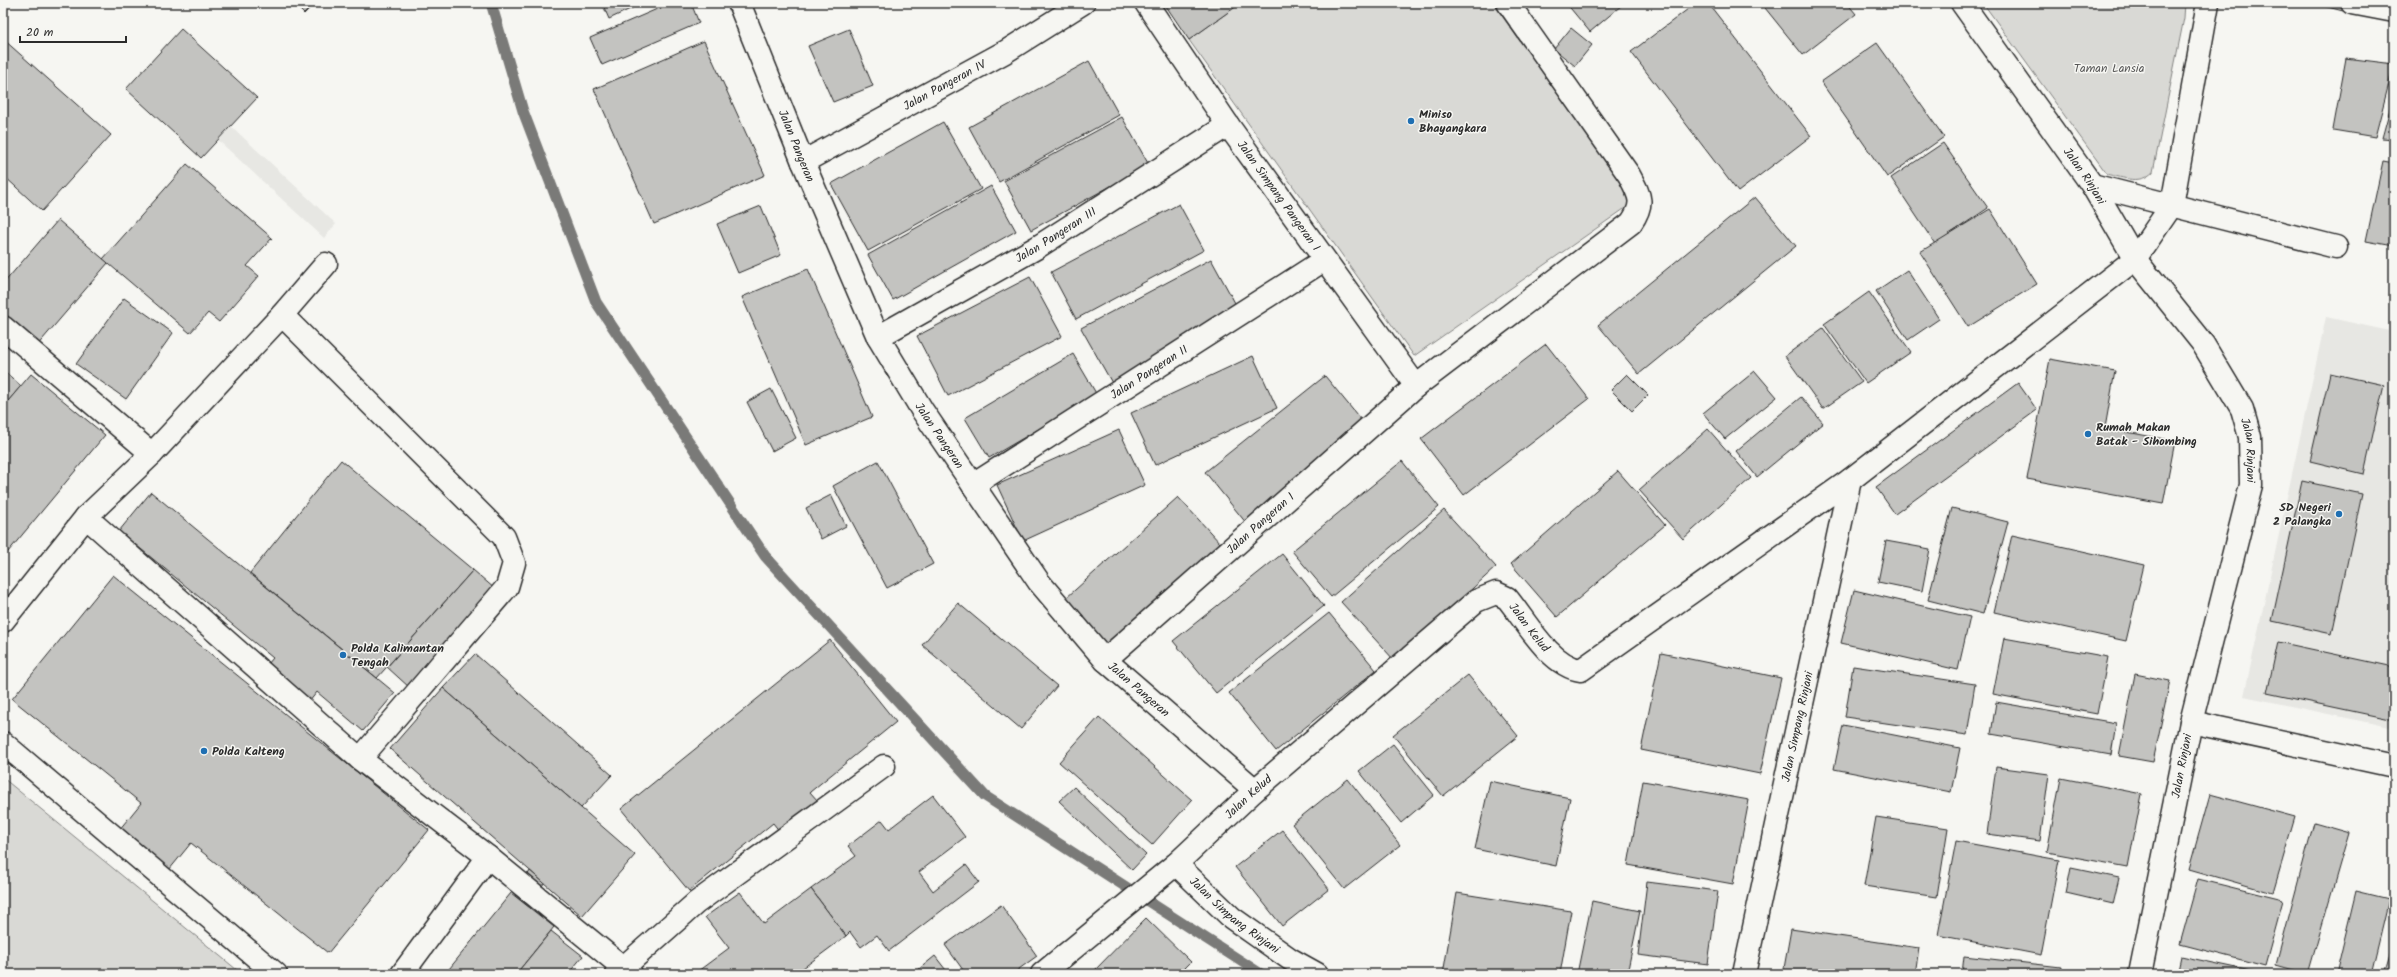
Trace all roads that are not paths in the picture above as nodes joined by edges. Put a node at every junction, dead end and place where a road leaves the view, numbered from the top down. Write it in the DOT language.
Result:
graph roads {
  1 [pos="739,3"];
  2 [pos="1083,3"];
  3 [pos="1146,3"];
  4 [pos="1508,3"];
  5 [pos="1962,3"];
  6 [pos="2208,3"];
  7 [pos="2352,3"];
  8 [pos="2394,11"];
  9 [pos="1228,125"];
  10 [pos="803,162"];
  11 [pos="2092,185"];
  12 [pos="2172,205"];
  13 [pos="2336,248"];
  14 [pos="2135,259"];
  15 [pos="1324,260"];
  16 [pos="326,264"];
  17 [pos="282,315"];
  18 [pos="3,327"];
  19 [pos="878,337"];
  20 [pos="1416,386"];
  21 [pos="152,454"];
  22 [pos="1850,480"];
  23 [pos="973,485"];
  24 [pos="86,517"];
  25 [pos="3,621"];
  26 [pos="1105,660"];
  27 [pos="2191,722"];
  28 [pos="3,743"];
  29 [pos="360,759"];
  30 [pos="884,766"];
  31 [pos="2394,766"];
  32 [pos="1255,790"];
  33 [pos="488,857"];
  34 [pos="1176,864"];
  35 [pos="623,971"];
  36 [pos="276,974"];
  37 [pos="402,974"];
  38 [pos="1042,974"];
  39 [pos="1316,974"];
  40 [pos="1744,974"];
  41 [pos="2140,974"];
  1 -- 10 [label="street, Jalan Pangeran"];
  2 -- 10 [label="street, Jalan Pangeran IV"];
  3 -- 9 [label="street, Jalan Simpang Pangeran I"];
  4 -- 20 [label="street, Jalan Pangeran 1"];
  5 -- 11 [label="street, Jalan Rinjani"];
  6 -- 12 [label="street"];
  7 -- 8 [label="street"];
  9 -- 15 [label="street, Jalan Simpang Pangeran I"];
  9 -- 19 [label="street, Jalan Pangeran III"];
  10 -- 19 [label="street, Jalan Pangeran"];
  11 -- 12 [label="street"];
  11 -- 14 [label="street, Jalan Rinjani"];
  12 -- 13 [label="street"];
  12 -- 14 [label="street"];
  14 -- 22 [label="street"];
  14 -- 27 [label="street, Jalan Rinjani"];
  15 -- 20 [label="street, Jalan Simpang Pangeran I"];
  15 -- 23 [label="street, Jalan Pangeran II"];
  16 -- 17 [label="street"];
  17 -- 21 [label="street"];
  17 -- 29 [label="street"];
  18 -- 21 [label="street"];
  19 -- 23 [label="street, Jalan Pangeran"];
  20 -- 26 [label="street, Jalan Pangeran 1"];
  21 -- 24 [label="street"];
  22 -- 32 [label="street, Jalan Kelud"];
  22 -- 40 [label="street, Jalan Simpang Rinjani"];
  23 -- 26 [label="street, Jalan Pangeran"];
  24 -- 25 [label="street"];
  24 -- 29 [label="street"];
  26 -- 32 [label="street, Jalan Pangeran"];
  27 -- 31 [label="street"];
  27 -- 41 [label="street, Jalan Rinjani"];
  28 -- 36 [label="street"];
  29 -- 33 [label="street"];
  30 -- 35 [label="street"];
  32 -- 34 [label="street, Jalan Kelud"];
  33 -- 35 [label="street"];
  33 -- 37 [label="street"];
  34 -- 38 [label="street, Jalan Kelud"];
  34 -- 39 [label="street, Jalan Simpang Rinjani"];
}
